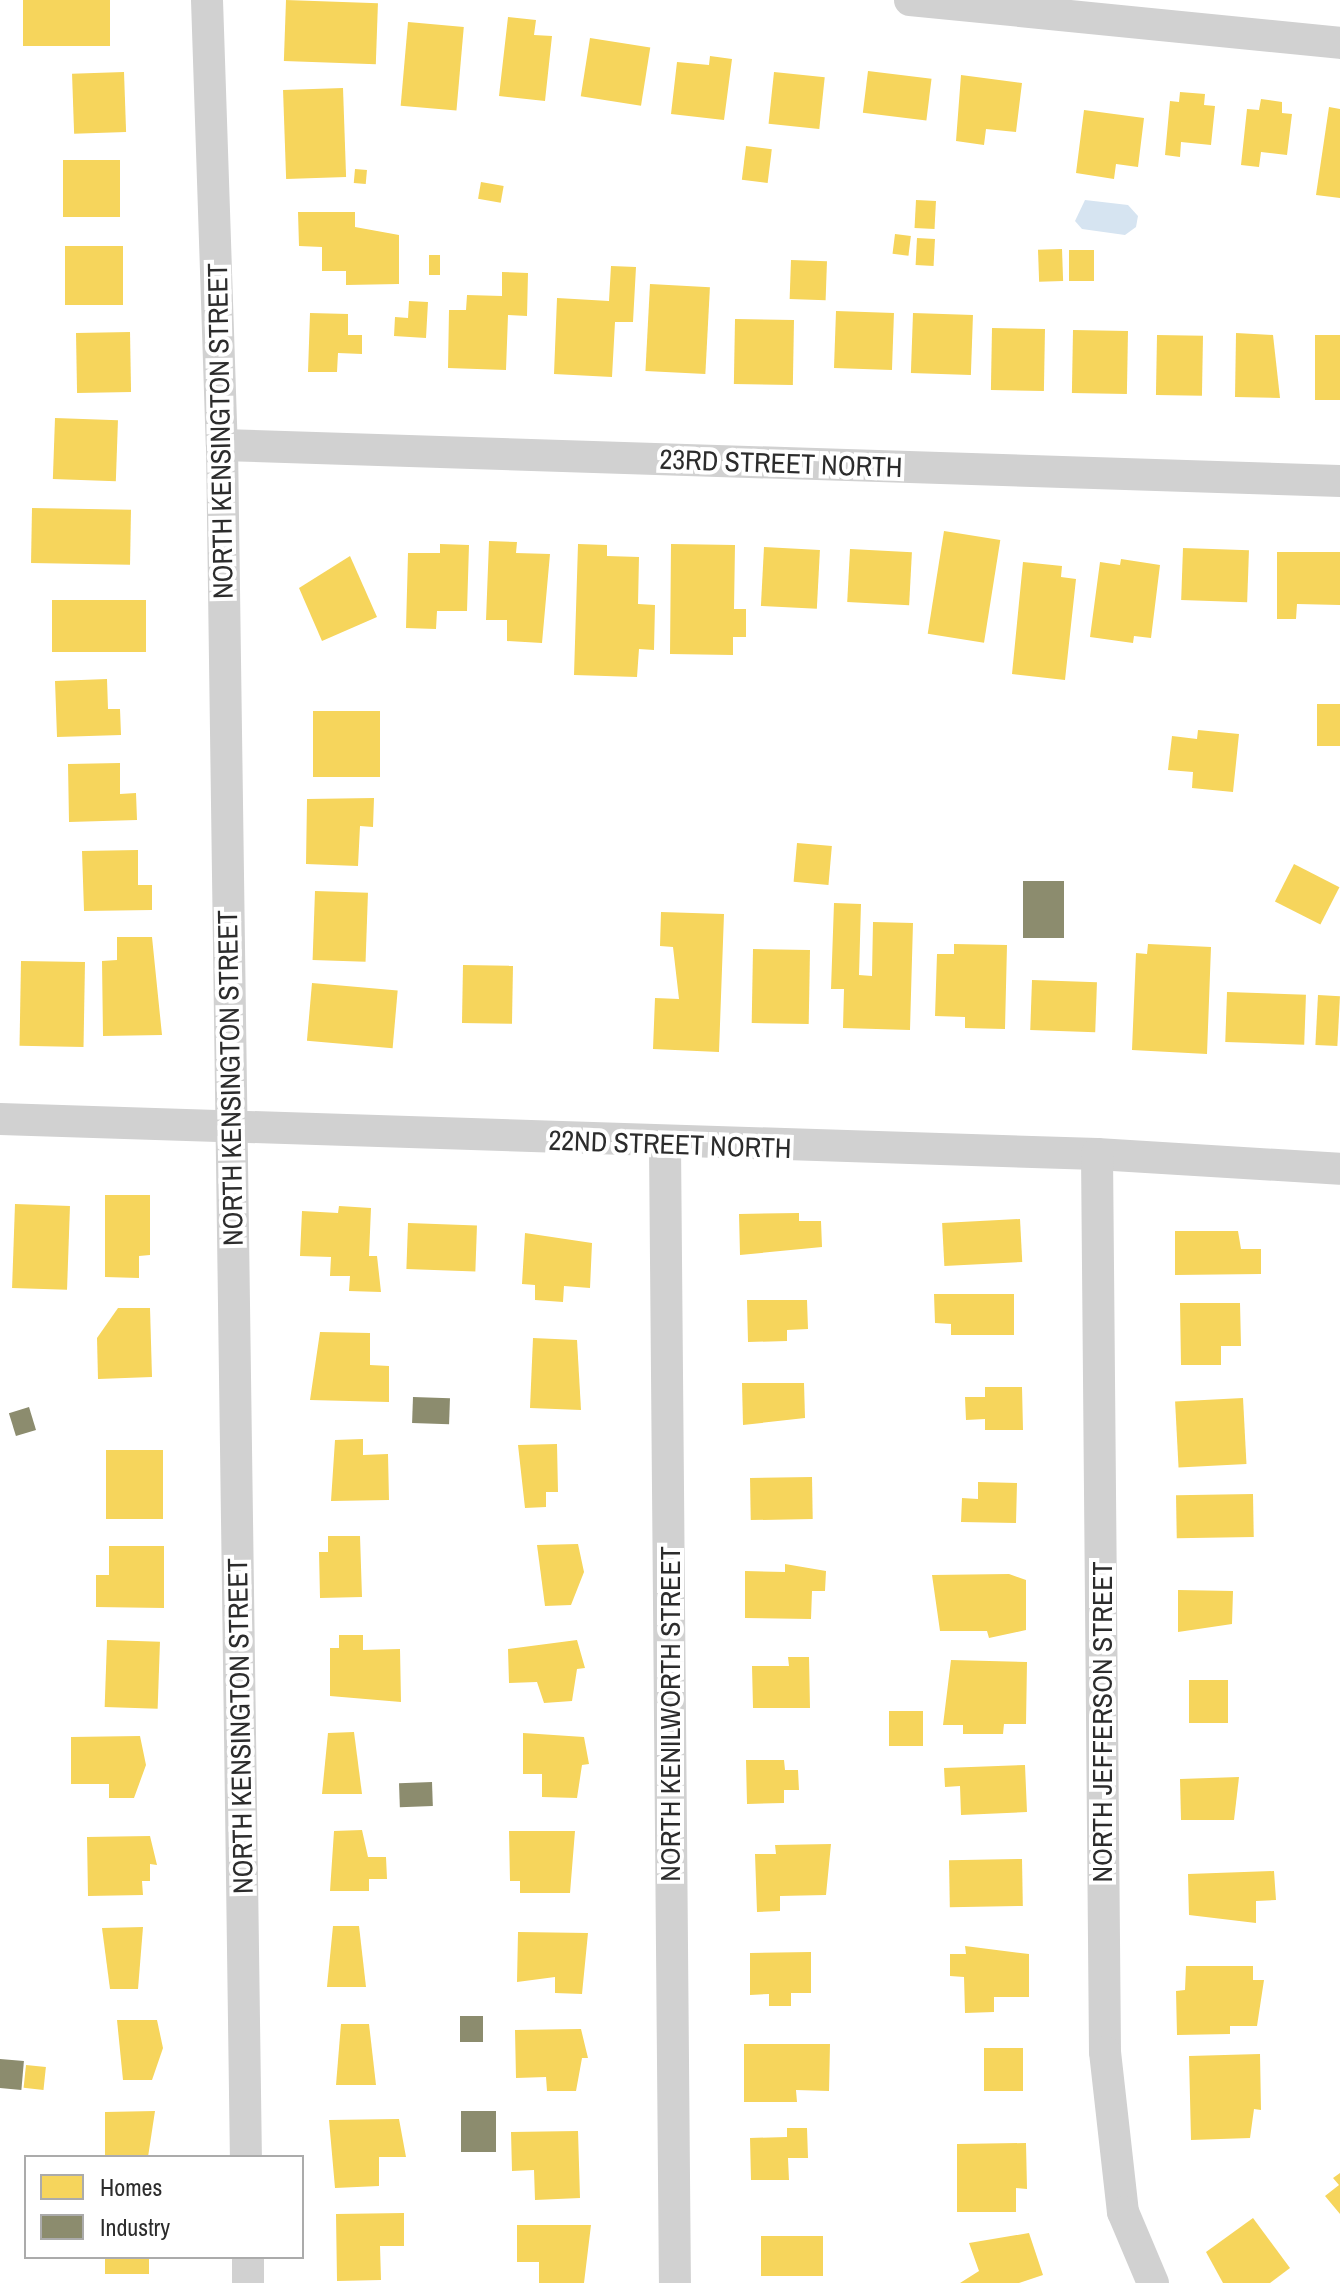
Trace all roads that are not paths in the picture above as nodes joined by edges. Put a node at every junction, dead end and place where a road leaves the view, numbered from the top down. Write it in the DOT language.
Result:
graph roads {
  1 [pos="207,0"];
  2 [pos="910,0"];
  3 [pos="1340,43"];
  4 [pos="222,445"];
  5 [pos="1340,481"];
  6 [pos="0,1119"];
  7 [pos="231,1129"];
  8 [pos="665,1145"];
  9 [pos="1097,1154"];
  10 [pos="1340,1169"];
  11 [pos="246,2155"];
  12 [pos="248,2259"];
  13 [pos="248,2283"];
  14 [pos="675,2283"];
  15 [pos="1153,2283"];
  1 -- 4 [label="street, NORTH KENSINGTON STREET"];
  2 -- 3 [label="street"];
  4 -- 5 [label="street, 23RD STREET NORTH"];
  4 -- 7 [label="street, NORTH KENSINGTON STREET"];
  6 -- 7 [label="street, 22ND STREET NORTH"];
  7 -- 8 [label="street, 22ND STREET NORTH"];
  7 -- 11 [label="street, NORTH KENSINGTON STREET"];
  8 -- 9 [label="street, 22ND STREET NORTH"];
  8 -- 14 [label="street, NORTH KENILWORTH STREET"];
  9 -- 10 [label="street, 22ND STREET NORTH"];
  9 -- 15 [label="street, NORTH JEFFERSON STREET"];
  12 -- 13 [label="street"];
}
